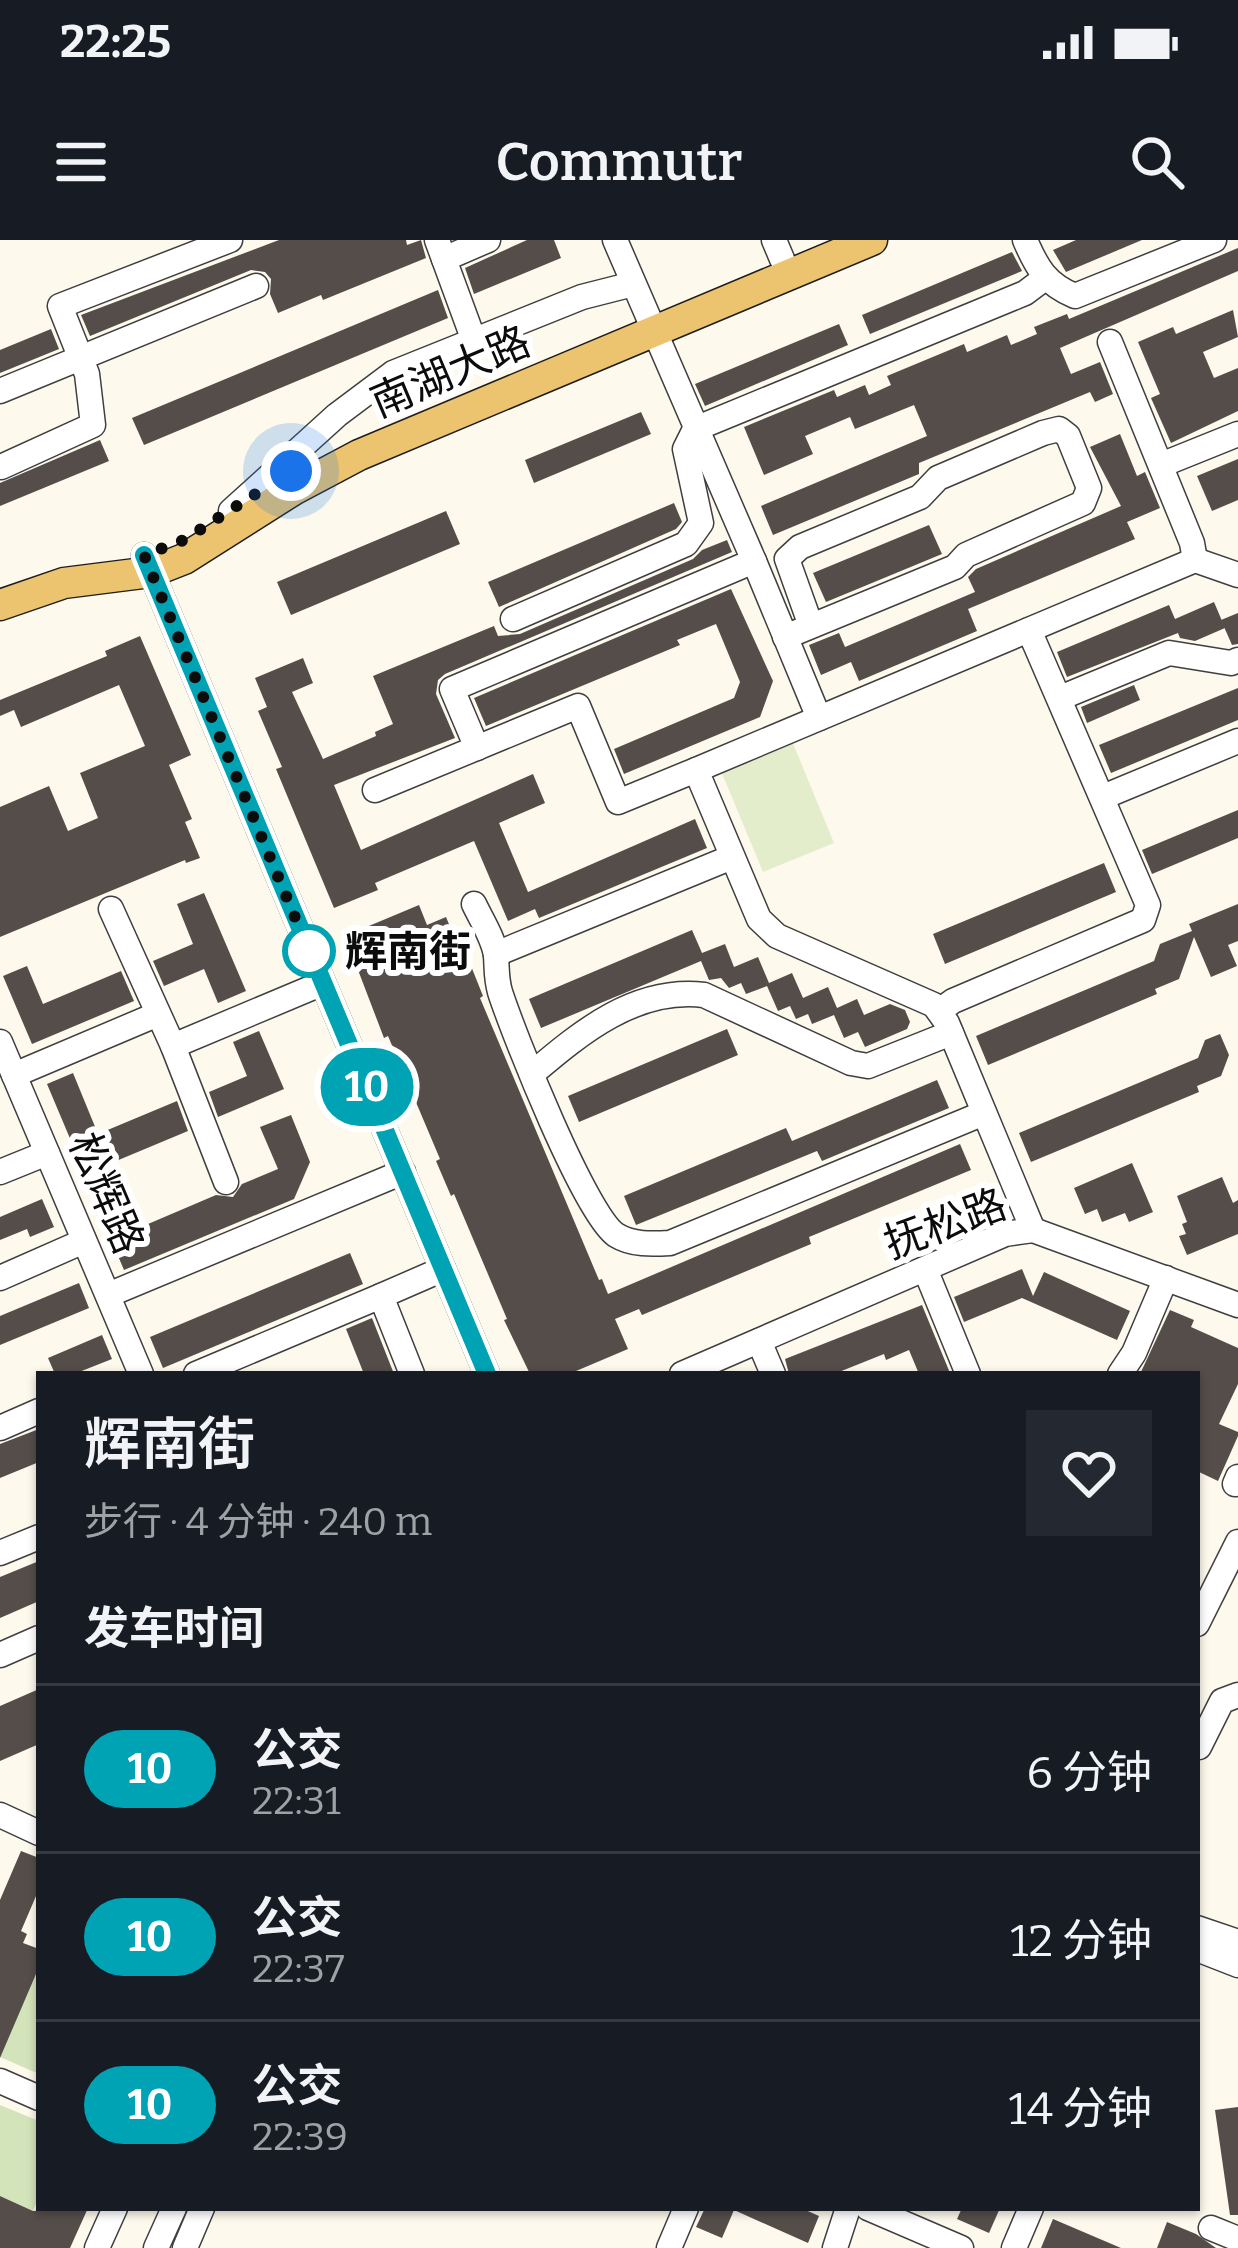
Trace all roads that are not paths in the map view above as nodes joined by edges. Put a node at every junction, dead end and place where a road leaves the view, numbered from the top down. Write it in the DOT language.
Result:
graph roads {
  1 [pos="230,240"];
  2 [pos="488,240"];
  3 [pos="615,240"];
  4 [pos="825,240"];
  5 [pos="872,240"];
  6 [pos="1025,240"];
  7 [pos="1214,240"];
  8 [pos="778,249"];
  9 [pos="441,250"];
  10 [pos="1045,278"];
  11 [pos="633,284"];
  12 [pos="256,286"];
  13 [pos="649,322"];
  14 [pos="473,338"];
  15 [pos="1110,342"];
  16 [pos="81,358"];
  17 [pos="0,391"];
  18 [pos="695,429"];
  19 [pos="1238,434"];
  20 [pos="1161,465"];
  21 [pos="1,467"];
  22 [pos="231,511"];
  23 [pos="788,559"];
  24 [pos="1195,560"];
  25 [pos="147,563"];
  26 [pos="756,566"];
  27 [pos="1238,575"];
  28 [pos="0,585"];
  29 [pos="0,605"];
  30 [pos="513,620"];
  31 [pos="812,626"];
  32 [pos="1029,630"];
  33 [pos="785,637"];
  34 [pos="1238,660"];
  35 [pos="1060,698"];
  36 [pos="819,718"];
  37 [pos="1238,741"];
  38 [pos="477,748"];
  39 [pos="696,770"];
  40 [pos="375,790"];
  41 [pos="1102,797"];
  42 [pos="732,857"];
  43 [pos="474,904"];
  44 [pos="111,909"];
  45 [pos="496,954"];
  46 [pos="322,983"];
  47 [pos="158,1014"];
  48 [pos="945,1022"];
  49 [pos="0,1042"];
  50 [pos="172,1046"];
  51 [pos="533,1072"];
  52 [pos="14,1075"];
  53 [pos="984,1113"];
  54 [pos="47,1153"];
  55 [pos="0,1172"];
  56 [pos="403,1172"];
  57 [pos="226,1182"];
  58 [pos="1033,1230"];
  59 [pos="85,1240"];
  60 [pos="443,1269"];
  61 [pos="925,1269"];
  62 [pos="0,1278"];
  63 [pos="1166,1278"];
  64 [pos="108,1295"];
  65 [pos="381,1296"];
  66 [pos="1238,1305"];
  67 [pos="759,1341"];
  68 [pos="136,1371"];
  69 [pos="203,1371"];
  70 [pos="411,1371"];
  71 [pos="486,1371"];
  72 [pos="689,1371"];
  73 [pos="771,1371"];
  74 [pos="967,1371"];
  75 [pos="1122,1371"];
  76 [pos="36,1413"];
  77 [pos="0,1428"];
  78 [pos="36,1538"];
  79 [pos="1238,1543"];
  80 [pos="0,1553"];
  81 [pos="1200,1620"];
  82 [pos="36,1639"];
  83 [pos="0,1655"];
  84 [pos="1238,1695"];
  85 [pos="1200,1744"];
  86 [pos="3,1825"];
  87 [pos="36,1832"];
  88 [pos="1200,1929"];
  89 [pos="1238,1942"];
  90 [pos="1200,1950"];
  91 [pos="1238,1965"];
  92 [pos="0,2080"];
  93 [pos="36,2097"];
  94 [pos="114,2211"];
  95 [pos="172,2211"];
  96 [pos="201,2211"];
  97 [pos="685,2211"];
  98 [pos="847,2211"];
  99 [pos="875,2211"];
  100 [pos="1030,2211"];
  101 [pos="1211,2228"];
  102 [pos="1238,2239"];
  103 [pos="97,2248"];
  104 [pos="156,2248"];
  105 [pos="184,2248"];
  106 [pos="669,2248"];
  107 [pos="835,2248"];
  108 [pos="961,2248"];
  109 [pos="1014,2248"];
  1 -- 16 [label="street"];
  2 -- 9 [label="street"];
  3 -- 11 [label="street"];
  4 -- 8 [label="main road, 南湖大路"];
  5 -- 13 [label="main road, 南湖大路"];
  6 -- 10 [label="street"];
  7 -- 10 [label="street"];
  8 -- 13 [label="main road, 南湖大路"];
  9 -- 14 [label="street"];
  10 -- 18 [label="street"];
  11 -- 13 [label="street"];
  11 -- 14 [label="street"];
  12 -- 16 [label="street"];
  13 -- 18 [label="street"];
  13 -- 22 [label="main road, 南湖大路"];
  13 -- 25 [label="main road, 南湖大路"];
  14 -- 22 [label="street"];
  15 -- 20 [label="street"];
  16 -- 17 [label="street"];
  16 -- 21 [label="street"];
  18 -- 26 [label="street"];
  18 -- 30 [label="street"];
  19 -- 20 [label="street"];
  20 -- 24 [label="street"];
  22 -- 25 [label="main road, 南湖大路"];
  23 -- 26 [label="street"];
  23 -- 31 [label="street"];
  23 -- 31 [label="street"];
  24 -- 27 [label="street"];
  24 -- 32 [label="street"];
  25 -- 28 [label="main road, 南湖大路"];
  25 -- 29 [label="main road, 南湖大路"];
  25 -- 46 [label="street"];
  26 -- 33 [label="street"];
  26 -- 38 [label="street"];
  31 -- 33 [label="street"];
  32 -- 35 [label="street"];
  32 -- 36 [label="street"];
  33 -- 36 [label="street"];
  34 -- 35 [label="street"];
  35 -- 41 [label="street"];
  36 -- 39 [label="street"];
  37 -- 41 [label="street"];
  38 -- 39 [label="street"];
  38 -- 40 [label="street"];
  39 -- 42 [label="street"];
  41 -- 48 [label="street"];
  42 -- 45 [label="street"];
  42 -- 48 [label="street"];
  43 -- 45 [label="street"];
  44 -- 47 [label="street"];
  45 -- 51 [label="street"];
  46 -- 50 [label="street"];
  46 -- 56 [label="street"];
  47 -- 50 [label="street"];
  47 -- 52 [label="street"];
  48 -- 51 [label="street"];
  48 -- 53 [label="street"];
  49 -- 52 [label="street, 松辉路"];
  50 -- 57 [label="street"];
  51 -- 53 [label="street"];
  52 -- 54 [label="street, 松辉路"];
  53 -- 58 [label="street"];
  54 -- 55 [label="street"];
  54 -- 59 [label="street, 松辉路"];
  56 -- 60 [label="street"];
  56 -- 64 [label="street"];
  58 -- 61 [label="street, 抚松路"];
  58 -- 63 [label="street, 抚松路"];
  59 -- 62 [label="street"];
  59 -- 64 [label="street, 松辉路"];
  60 -- 65 [label="street"];
  60 -- 71 [label="street"];
  61 -- 67 [label="street, 抚松路"];
  61 -- 74 [label="street"];
  63 -- 66 [label="street, 抚松路"];
  63 -- 75 [label="street"];
  64 -- 68 [label="street, 松辉路"];
  65 -- 69 [label="street"];
  65 -- 70 [label="street"];
  67 -- 72 [label="street, 抚松路"];
  67 -- 73 [label="street"];
  76 -- 77 [label="street"];
  78 -- 80 [label="street"];
  79 -- 81 [label="street"];
  82 -- 83 [label="street"];
  84 -- 85 [label="street"];
  86 -- 87 [label="street"];
  88 -- 89 [label="street"];
  90 -- 91 [label="street"];
  92 -- 93 [label="street"];
  94 -- 103 [label="street"];
  95 -- 104 [label="street"];
  96 -- 105 [label="street"];
  97 -- 106 [label="street"];
  98 -- 107 [label="street"];
  99 -- 108 [label="street"];
  100 -- 109 [label="street"];
  101 -- 102 [label="street"];
}
